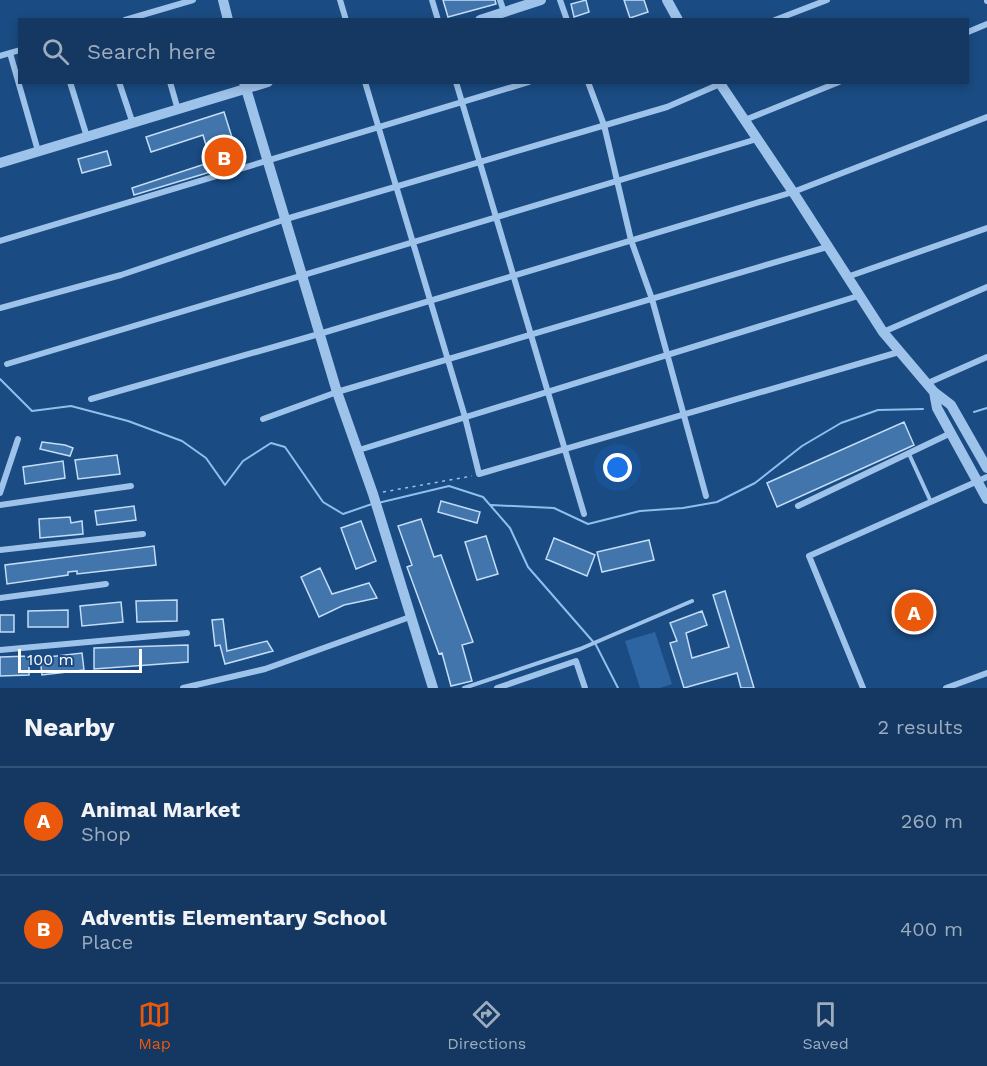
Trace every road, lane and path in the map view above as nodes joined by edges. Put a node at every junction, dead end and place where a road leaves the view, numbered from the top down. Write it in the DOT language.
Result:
graph roads {
  1 [pos="193,0"];
  2 [pos="223,0"];
  3 [pos="340,0"];
  4 [pos="432,0"];
  5 [pos="500,0"];
  6 [pos="541,0"];
  7 [pos="560,0"];
  8 [pos="667,0"];
  9 [pos="826,0"];
  10 [pos="504,12"];
  11 [pos="150,16"];
  12 [pos="228,18"];
  13 [pos="345,18"];
  14 [pos="437,18"];
  15 [pos="486,18"];
  16 [pos="566,18"];
  17 [pos="677,18"];
  18 [pos="780,18"];
  19 [pos="987,24"];
  20 [pos="969,32"];
  21 [pos="18,51"];
  22 [pos="10,53"];
  23 [pos="0,56"];
  24 [pos="18,81"];
  25 [pos="19,84"];
  26 [pos="71,84"];
  27 [pos="120,84"];
  28 [pos="171,84"];
  29 [pos="366,84"];
  30 [pos="457,84"];
  31 [pos="522,84"];
  32 [pos="589,84"];
  33 [pos="718,84"];
  34 [pos="721,84"];
  35 [pos="834,84"];
  36 [pos="245,86"];
  37 [pos="462,102"];
  38 [pos="178,110"];
  39 [pos="987,117"];
  40 [pos="745,120"];
  41 [pos="133,124"];
  42 [pos="603,125"];
  43 [pos="378,126"];
  44 [pos="88,137"];
  45 [pos="758,139"];
  46 [pos="38,151"];
  47 [pos="269,160"];
  48 [pos="480,162"];
  49 [pos="0,163"];
  50 [pos="619,182"];
  51 [pos="395,186"];
  52 [pos="793,192"];
  53 [pos="496,218"];
  54 [pos="286,219"];
  55 [pos="987,228"];
  56 [pos="631,240"];
  57 [pos="0,241"];
  58 [pos="411,244"];
  59 [pos="827,247"];
  60 [pos="514,275"];
  61 [pos="302,277"];
  62 [pos="846,277"];
  63 [pos="987,287"];
  64 [pos="858,296"];
  65 [pos="652,299"];
  66 [pos="429,301"];
  67 [pos="0,308"];
  68 [pos="883,332"];
  69 [pos="319,334"];
  70 [pos="532,335"];
  71 [pos="900,351"];
  72 [pos="666,356"];
  73 [pos="987,357"];
  74 [pos="448,360"];
  75 [pos="7,364"];
  76 [pos="931,388"];
  77 [pos="548,392"];
  78 [pos="337,393"];
  79 [pos="92,399"];
  80 [pos="684,414"];
  81 [pos="465,417"];
  82 [pos="263,419"];
  83 [pos="951,433"];
  84 [pos="18,439"];
  85 [pos="358,450"];
  86 [pos="563,450"];
  87 [pos="909,454"];
  88 [pos="987,468"];
  89 [pos="479,474"];
  90 [pos="982,480"];
  91 [pos="131,486"];
  92 [pos="0,493"];
  93 [pos="373,495"];
  94 [pos="706,496"];
  95 [pos="987,499"];
  96 [pos="931,502"];
  97 [pos="0,505"];
  98 [pos="798,506"];
  99 [pos="584,514"];
  100 [pos="143,534"];
  101 [pos="0,550"];
  102 [pos="106,584"];
  103 [pos="0,598"];
  104 [pos="692,601"];
  105 [pos="410,618"];
  106 [pos="187,633"];
  107 [pos="0,650"];
  108 [pos="987,673"];
  109 [pos="966,681"];
  110 [pos="183,688"];
  111 [pos="433,688"];
  112 [pos="464,688"];
  113 [pos="497,688"];
  114 [pos="585,688"];
  115 [pos="863,688"];
  116 [pos="946,688"];
  117 [pos="969,688"];
  1 -- 11 [label="street"];
  2 -- 12 [label="street"];
  3 -- 13 [label="street"];
  4 -- 14 [label="street"];
  5 -- 10 [label="street"];
  6 -- 10 [label="street"];
  7 -- 16 [label="street"];
  8 -- 17 [label="street"];
  9 -- 18 [label="street"];
  10 -- 15 [label="street"];
  19 -- 20 [label="street"];
  21 -- 22 [label="street"];
  22 -- 23 [label="street"];
  22 -- 24 [label="street"];
  25 -- 46 [label="street"];
  26 -- 44 [label="street"];
  27 -- 41 [label="street"];
  28 -- 38 [label="street"];
  29 -- 43 [label="street"];
  30 -- 37 [label="street"];
  31 -- 37 [label="street"];
  32 -- 42 [label="street"];
  33 -- 42 [label="street"];
  34 -- 40 [label="street"];
  35 -- 40 [label="street"];
  36 -- 38 [label="street"];
  36 -- 47 [label="street"];
  37 -- 43 [label="street"];
  37 -- 48 [label="street"];
  38 -- 41 [label="street"];
  39 -- 52 [label="street"];
  40 -- 45 [label="street"];
  41 -- 44 [label="street"];
  42 -- 48 [label="street"];
  42 -- 50 [label="street"];
  43 -- 47 [label="street"];
  43 -- 51 [label="street"];
  44 -- 46 [label="street"];
  45 -- 50 [label="street"];
  45 -- 52 [label="street"];
  46 -- 49 [label="street"];
  47 -- 54 [label="street"];
  47 -- 57 [label="street"];
  48 -- 51 [label="street"];
  48 -- 53 [label="street"];
  50 -- 53 [label="street"];
  50 -- 56 [label="street"];
  51 -- 54 [label="street"];
  51 -- 58 [label="street"];
  52 -- 56 [label="street"];
  52 -- 59 [label="street"];
  53 -- 58 [label="street"];
  53 -- 60 [label="street"];
  54 -- 61 [label="street"];
  54 -- 67 [label="street"];
  55 -- 62 [label="street"];
  56 -- 60 [label="street"];
  56 -- 65 [label="street"];
  58 -- 61 [label="street"];
  58 -- 66 [label="street"];
  59 -- 62 [label="street"];
  59 -- 65 [label="street"];
  60 -- 66 [label="street"];
  60 -- 70 [label="street"];
  61 -- 69 [label="street"];
  61 -- 75 [label="street"];
  62 -- 64 [label="street"];
  63 -- 68 [label="street"];
  64 -- 68 [label="street"];
  64 -- 72 [label="street"];
  65 -- 70 [label="street"];
  65 -- 72 [label="street"];
  66 -- 69 [label="street"];
  66 -- 74 [label="street"];
  68 -- 71 [label="street"];
  69 -- 78 [label="street"];
  69 -- 79 [label="street"];
  70 -- 74 [label="street"];
  70 -- 77 [label="street"];
  71 -- 76 [label="street"];
  71 -- 80 [label="street"];
  72 -- 77 [label="street"];
  72 -- 80 [label="street"];
  73 -- 76 [label="street"];
  74 -- 78 [label="street"];
  74 -- 81 [label="street"];
  76 -- 83 [label="street"];
  76 -- 88 [label="street"];
  77 -- 81 [label="street"];
  77 -- 86 [label="street"];
  78 -- 82 [label="street"];
  78 -- 85 [label="street"];
  80 -- 86 [label="street"];
  80 -- 94 [label="street"];
  81 -- 85 [label="street"];
  81 -- 89 [label="street"];
  83 -- 87 [label="street"];
  83 -- 90 [label="street"];
  84 -- 92 [label="street"];
  85 -- 93 [label="street"];
  86 -- 89 [label="street"];
  86 -- 99 [label="street"];
  87 -- 96 [label="lane"];
  87 -- 98 [label="street"];
  89 -- 93 [label="path"];
  90 -- 95 [label="street"];
  90 -- 96 [label="street"];
  91 -- 97 [label="street"];
  93 -- 105 [label="street"];
  96 -- 115 [label="street"];
  100 -- 101 [label="street"];
  102 -- 103 [label="street"];
  104 -- 112 [label="lane"];
  105 -- 110 [label="street"];
  105 -- 111 [label="street"];
  106 -- 107 [label="street"];
  108 -- 109 [label="street"];
  109 -- 116 [label="street"];
  109 -- 117 [label="street"];
  113 -- 114 [label="street"];
}
